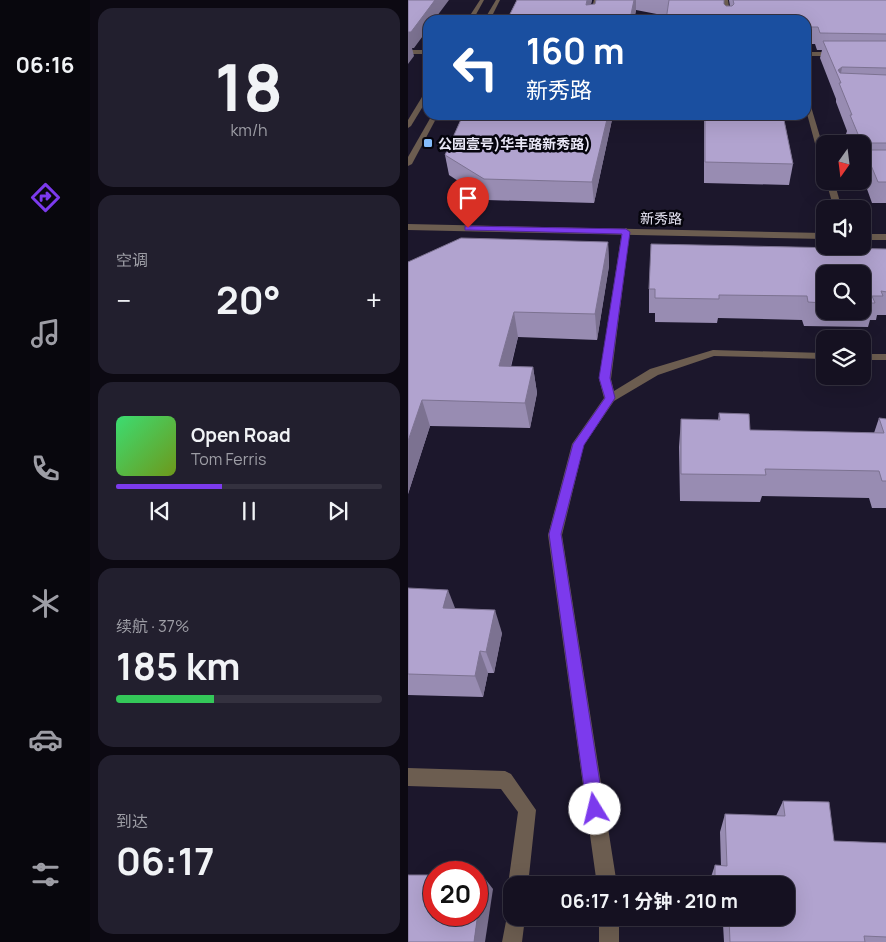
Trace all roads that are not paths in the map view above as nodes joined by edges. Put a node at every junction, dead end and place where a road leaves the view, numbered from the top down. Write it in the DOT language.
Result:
graph roads {
  1 [pos="482,0"];
  2 [pos="498,0"];
  3 [pos="596,0"];
  4 [pos="726,0"];
  5 [pos="473,15"];
  6 [pos="490,15"];
  7 [pos="592,15"];
  8 [pos="728,15"];
  9 [pos="408,45"];
  10 [pos="423,45"];
  11 [pos="408,52"];
  12 [pos="423,52"];
  13 [pos="811,54"];
  14 [pos="842,54"];
  15 [pos="423,100"];
  16 [pos="811,117"];
  17 [pos="432,120"];
  18 [pos="408,126"];
  19 [pos="816,135"];
  20 [pos="408,164"];
  21 [pos="408,227"];
  22 [pos="626,232"];
  23 [pos="816,236"];
  24 [pos="871,236"];
  25 [pos="886,237"];
  26 [pos="816,356"];
  27 [pos="871,357"];
  28 [pos="886,357"];
  29 [pos="610,398"];
  30 [pos="408,777"];
  31 [pos="519,876"];
  32 [pos="606,876"];
  33 [pos="513,926"];
  34 [pos="609,926"];
  35 [pos="512,942"];
  36 [pos="609,942"];
  1 -- 5 [label="street"];
  2 -- 6 [label="street"];
  3 -- 7 [label="street"];
  4 -- 8 [label="street"];
  9 -- 10 [label="street"];
  11 -- 12 [label="street"];
  13 -- 14 [label="street"];
  15 -- 18 [label="street"];
  16 -- 19 [label="street"];
  17 -- 20 [label="street"];
  21 -- 22 [label="street, 新秀路"];
  22 -- 23 [label="street, 新秀路"];
  22 -- 29 [label="street"];
  24 -- 25 [label="street"];
  26 -- 29 [label="street"];
  27 -- 28 [label="street"];
  29 -- 32 [label="street"];
  30 -- 31 [label="street"];
  33 -- 35 [label="street"];
  34 -- 36 [label="street"];
}
